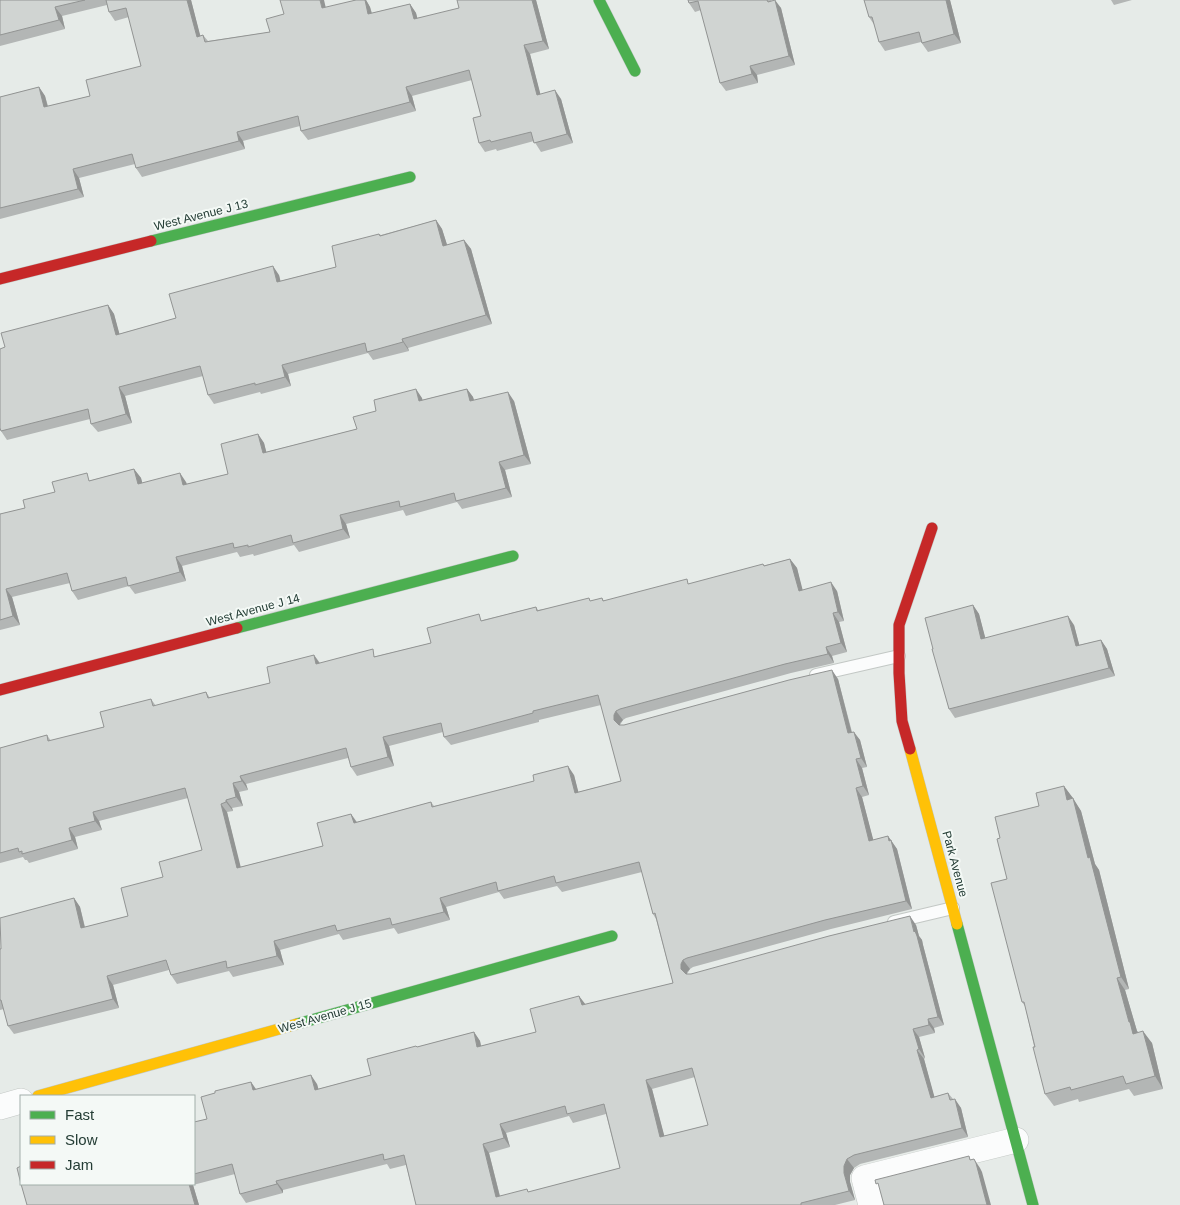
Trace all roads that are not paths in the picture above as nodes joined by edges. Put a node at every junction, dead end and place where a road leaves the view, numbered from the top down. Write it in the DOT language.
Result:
graph roads {
  1 [pos="599,0"];
  2 [pos="636,71"];
  3 [pos="410,177"];
  4 [pos="0,279"];
  5 [pos="932,528"];
  6 [pos="514,556"];
  7 [pos="899,656"];
  8 [pos="803,678"];
  9 [pos="0,690"];
  10 [pos="952,908"];
  11 [pos="879,926"];
  12 [pos="612,936"];
  13 [pos="42,1095"];
  14 [pos="20,1101"];
  15 [pos="0,1107"];
  16 [pos="1016,1140"];
  17 [pos="871,1205"];
  18 [pos="1033,1205"];
  1 -- 2 [label="street"];
  3 -- 4 [label="street, West Avenue J 13"];
  5 -- 7 [label="street, Park Avenue"];
  6 -- 9 [label="street, West Avenue J 14"];
  7 -- 8 [label="lane"];
  7 -- 10 [label="street, Park Avenue"];
  10 -- 11 [label="lane"];
  10 -- 16 [label="street, Park Avenue"];
  12 -- 13 [label="street, West Avenue J 15"];
  14 -- 15 [label="street"];
  16 -- 17 [label="street"];
  16 -- 18 [label="street, Park Avenue"];
}
